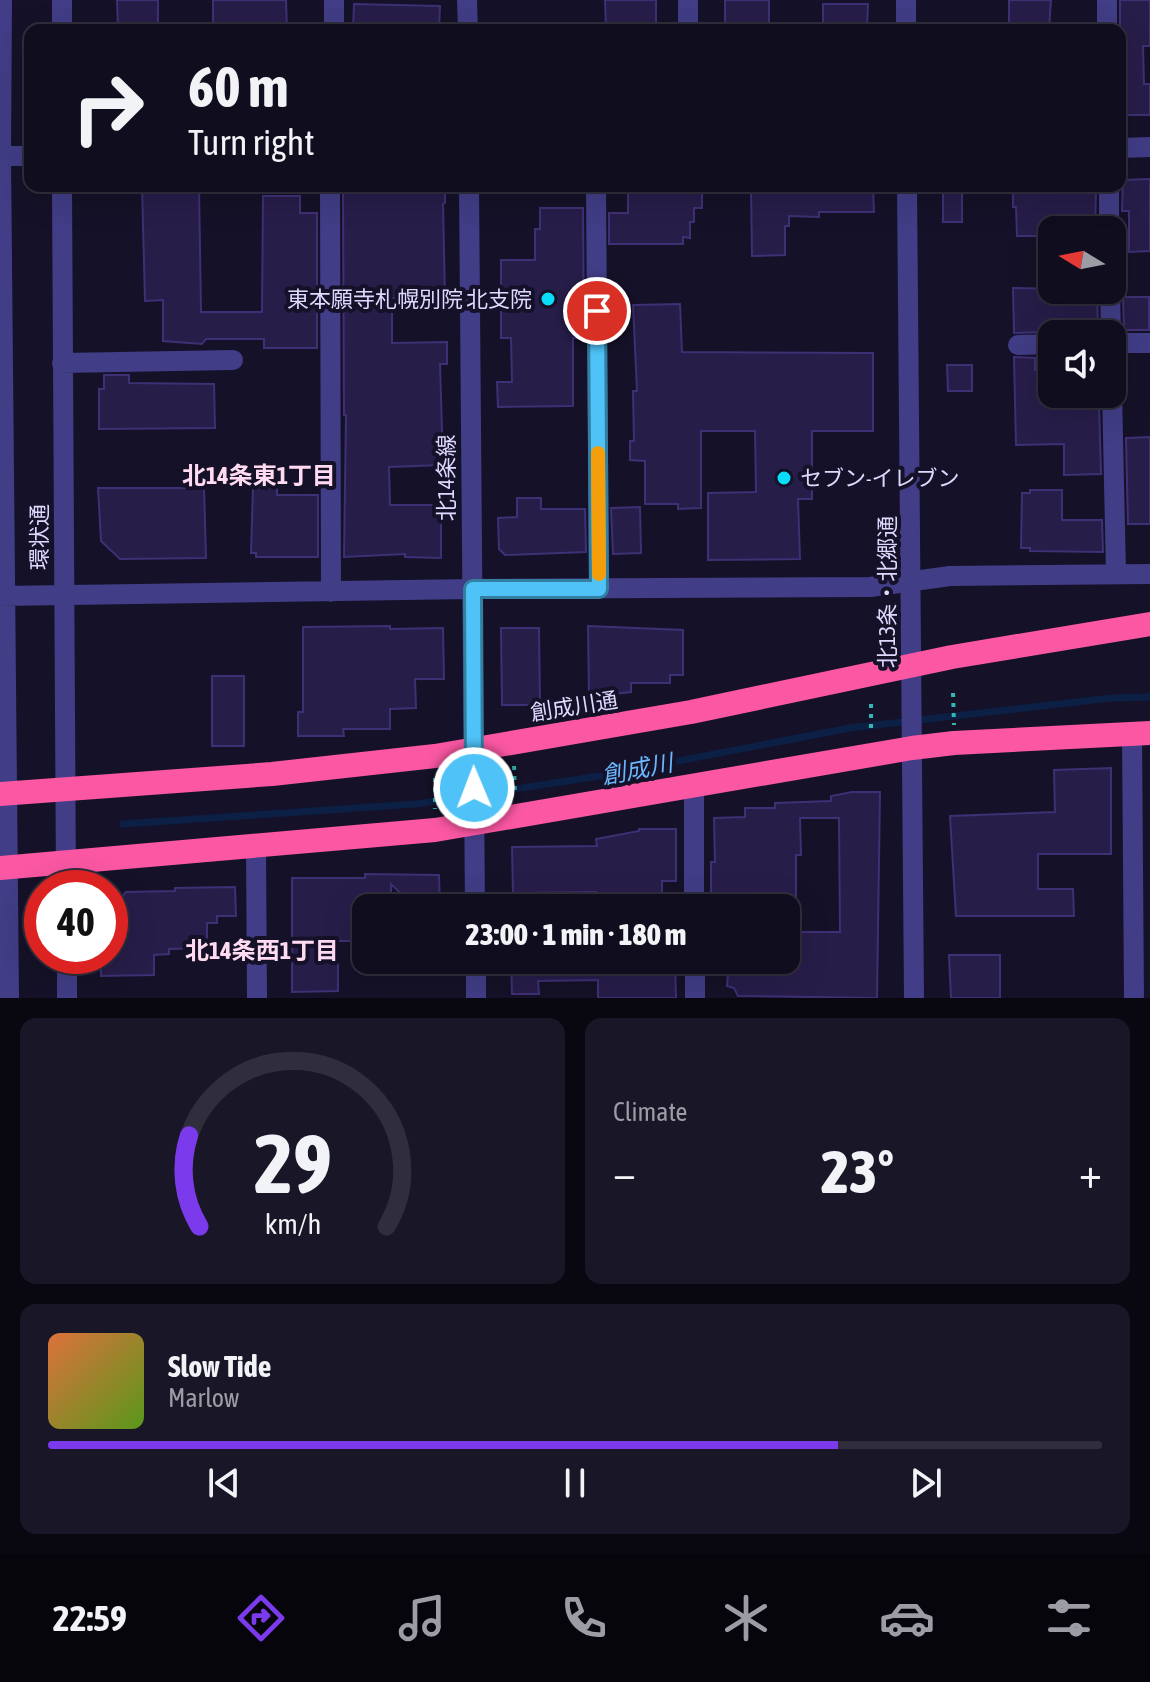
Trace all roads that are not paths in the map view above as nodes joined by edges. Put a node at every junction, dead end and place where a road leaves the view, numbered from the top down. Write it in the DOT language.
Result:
graph roads {
  1 [pos="2,0"];
  2 [pos="62,0"];
  3 [pos="334,0"];
  4 [pos="467,0"];
  5 [pos="688,0"];
  6 [pos="906,0"];
  7 [pos="1107,0"];
  8 [pos="62,24"];
  9 [pos="334,24"];
  10 [pos="468,24"];
  11 [pos="688,24"];
  12 [pos="906,24"];
  13 [pos="1107,24"];
  14 [pos="1150,147"];
  15 [pos="1126,148"];
  16 [pos="0,156"];
  17 [pos="24,156"];
  18 [pos="62,192"];
  19 [pos="330,192"];
  20 [pos="469,192"];
  21 [pos="596,192"];
  22 [pos="907,192"];
  23 [pos="1109,192"];
  24 [pos="1109,216"];
  25 [pos="1126,343"];
  26 [pos="1150,343"];
  27 [pos="1038,344"];
  28 [pos="1018,345"];
  29 [pos="233,360"];
  30 [pos="62,363"];
  31 [pos="1112,408"];
  32 [pos="1116,574"];
  33 [pos="1150,574"];
  34 [pos="911,582"];
  35 [pos="473,589"];
  36 [pos="599,589"];
  37 [pos="331,592"];
  38 [pos="63,595"];
  39 [pos="2,596"];
  40 [pos="1150,624"];
  41 [pos="911,666"];
  42 [pos="1141,733"];
  43 [pos="912,738"];
  44 [pos="474,760"];
  45 [pos="694,787"];
  46 [pos="64,788"];
  47 [pos="3,794"];
  48 [pos="474,815"];
  49 [pos="256,847"];
  50 [pos="65,863"];
  51 [pos="4,868"];
  52 [pos="65,870"];
  53 [pos="475,894"];
  54 [pos="694,894"];
  55 [pos="67,974"];
  56 [pos="476,974"];
  57 [pos="695,974"];
  58 [pos="9,998"];
  59 [pos="67,998"];
  60 [pos="257,998"];
  61 [pos="476,998"];
  62 [pos="695,998"];
  63 [pos="914,998"];
  64 [pos="1134,998"];
  1 -- 16 [label="street, 環状通"];
  2 -- 8 [label="street"];
  3 -- 9 [label="street"];
  4 -- 10 [label="street"];
  5 -- 11 [label="street"];
  6 -- 12 [label="street"];
  7 -- 13 [label="street"];
  14 -- 15 [label="street"];
  16 -- 17 [label="street"];
  16 -- 39 [label="street, 環状通"];
  18 -- 30 [label="street, 環状通"];
  19 -- 37 [label="street"];
  20 -- 35 [label="street, 北14条線"];
  21 -- 36 [label="street"];
  22 -- 34 [label="street, 北13条・北郷通"];
  23 -- 24 [label="street"];
  25 -- 26 [label="street"];
  27 -- 28 [label="street"];
  29 -- 30 [label="street"];
  30 -- 38 [label="street, 環状通"];
  31 -- 32 [label="street"];
  32 -- 33 [label="street"];
  32 -- 34 [label="street"];
  34 -- 36 [label="street"];
  34 -- 41 [label="street, 北13条・北郷通"];
  35 -- 36 [label="street"];
  35 -- 37 [label="street"];
  35 -- 44 [label="street, 北14条線"];
  37 -- 38 [label="street"];
  38 -- 39 [label="street"];
  38 -- 46 [label="street, 環状通"];
  39 -- 47 [label="street, 環状通"];
  40 -- 41 [label="highway, 創成川通"];
  41 -- 43 [label="street, 北13条・北郷通"];
  41 -- 44 [label="highway, 創成川通"];
  42 -- 43 [label="highway"];
  42 -- 64 [label="street"];
  43 -- 45 [label="highway"];
  43 -- 63 [label="street, 北13条・北郷通"];
  44 -- 46 [label="highway, 創成川通"];
  44 -- 48 [label="street, 北14条線"];
  45 -- 48 [label="highway"];
  45 -- 54 [label="street"];
  46 -- 47 [label="highway, 創成川通"];
  46 -- 50 [label="street, 環状通"];
  47 -- 51 [label="street, 環状通"];
  48 -- 49 [label="highway"];
  48 -- 53 [label="street"];
  49 -- 50 [label="highway"];
  49 -- 60 [label="street"];
  50 -- 51 [label="highway"];
  50 -- 52 [label="street, 環状通"];
  51 -- 58 [label="street, 環状通"];
  55 -- 59 [label="street"];
  56 -- 61 [label="street"];
  57 -- 62 [label="street"];
}
